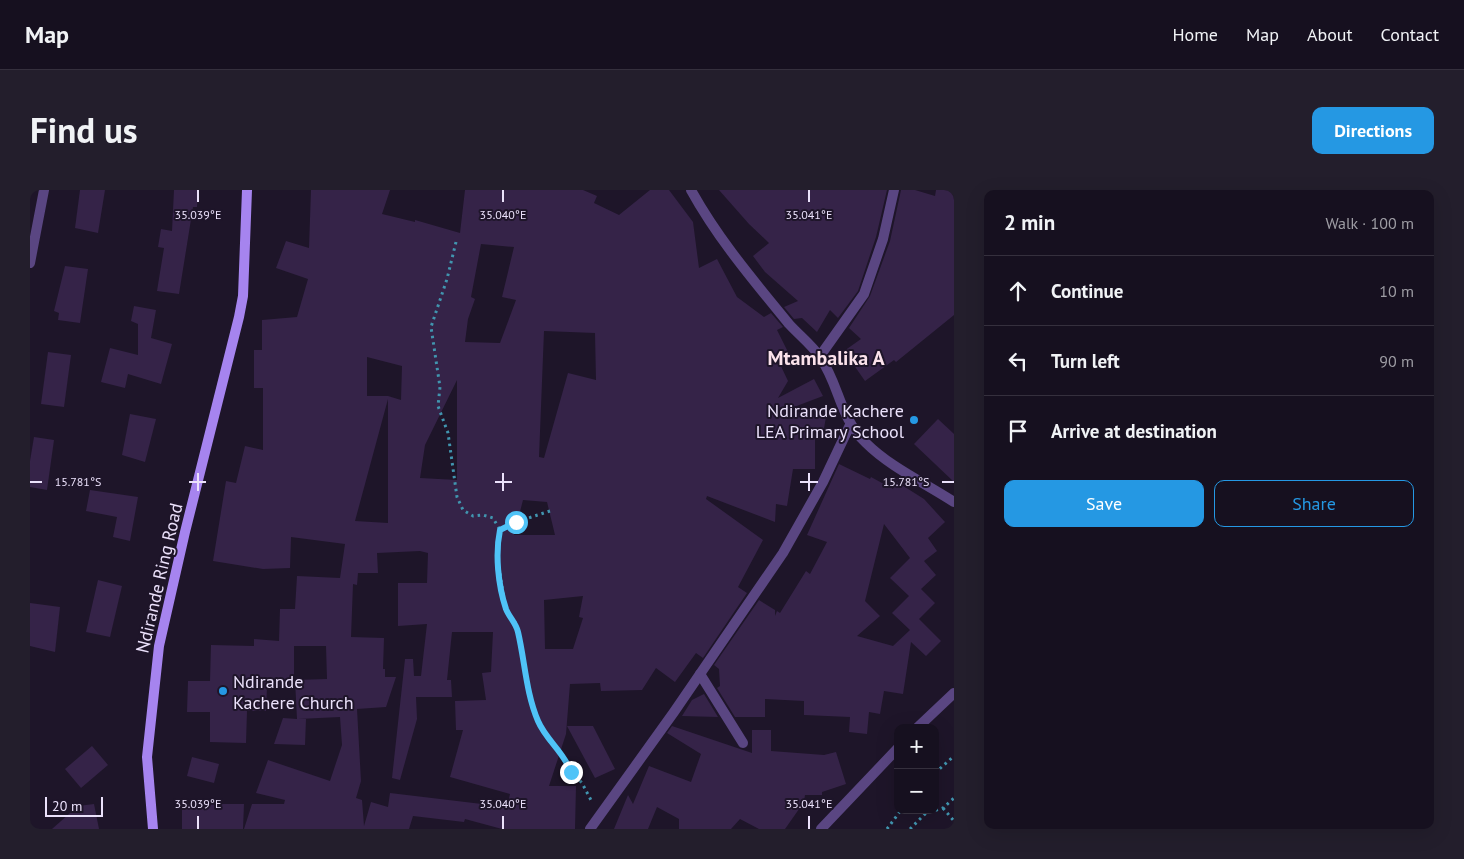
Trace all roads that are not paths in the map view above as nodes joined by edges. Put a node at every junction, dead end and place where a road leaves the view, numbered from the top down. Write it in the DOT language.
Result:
graph roads {
  1 [pos="44,190"];
  2 [pos="247,190"];
  3 [pos="691,190"];
  4 [pos="894,190"];
  5 [pos="30,262"];
  6 [pos="820,356"];
  7 [pos="850,425"];
  8 [pos="954,502"];
  9 [pos="700,674"];
  10 [pos="954,693"];
  11 [pos="921,724"];
  12 [pos="743,743"];
  13 [pos="894,752"];
  14 [pos="153,829"];
  15 [pos="590,829"];
  16 [pos="821,829"];
  1 -- 5 [label="street"];
  2 -- 14 [label="street, Ndirande Ring Road"];
  3 -- 6 [label="street"];
  4 -- 6 [label="street"];
  6 -- 7 [label="street"];
  7 -- 8 [label="street"];
  7 -- 9 [label="street"];
  9 -- 12 [label="street"];
  9 -- 15 [label="street"];
  10 -- 11 [label="street"];
  13 -- 16 [label="street"];
}
